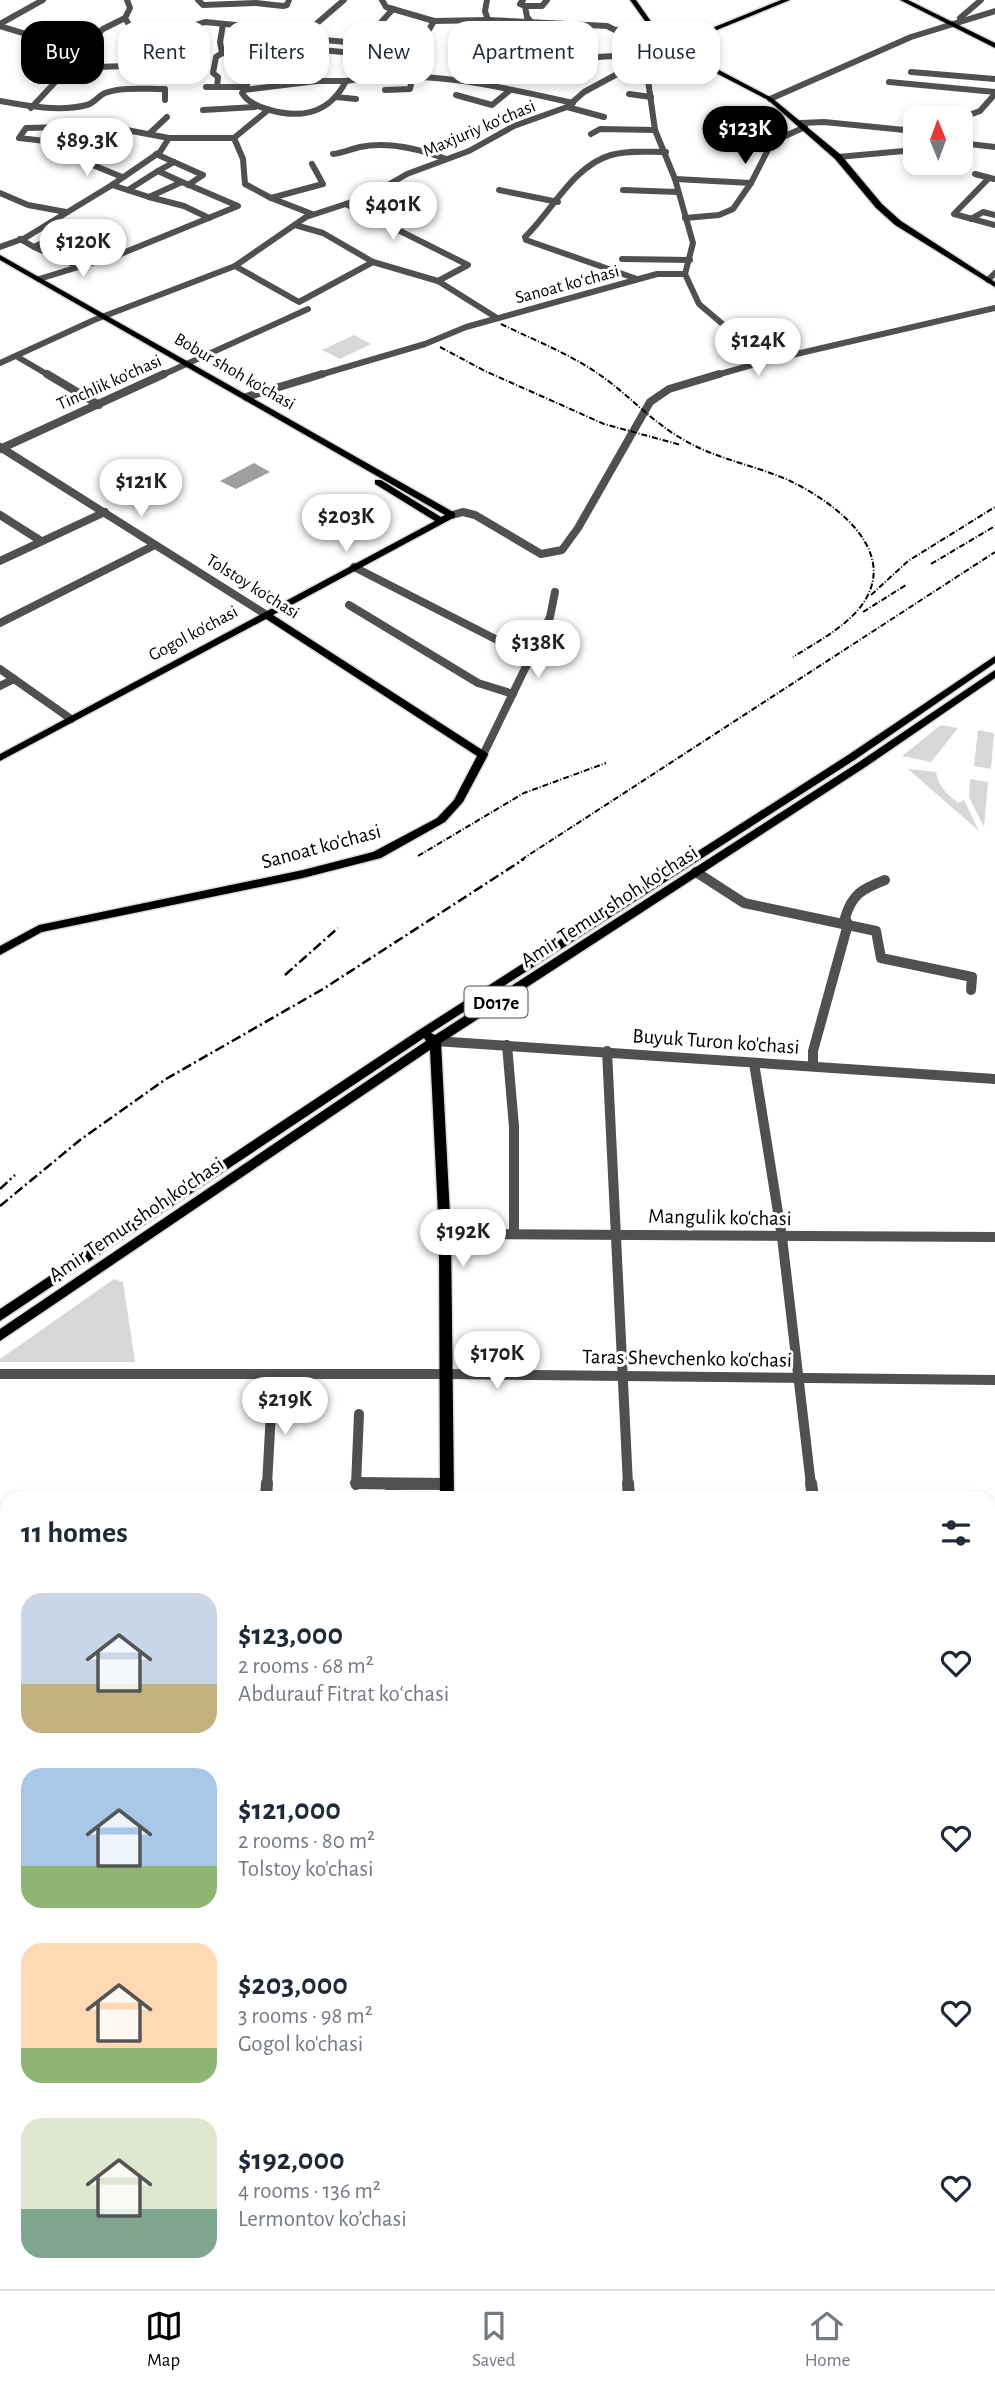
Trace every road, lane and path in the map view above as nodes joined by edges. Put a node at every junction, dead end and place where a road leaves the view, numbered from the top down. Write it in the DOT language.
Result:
graph roads {
  1 [pos="43,0"];
  2 [pos="127,0"];
  3 [pos="198,0"];
  4 [pos="289,0"];
  5 [pos="344,0"];
  6 [pos="382,0"];
  7 [pos="487,0"];
  8 [pos="547,0"];
  9 [pos="633,0"];
  10 [pos="775,0"];
  11 [pos="787,0"];
  12 [pos="903,0"];
  13 [pos="914,0"];
  14 [pos="981,0"];
  15 [pos="524,3"];
  16 [pos="393,9"];
  17 [pos="968,11"];
  18 [pos="995,11"];
  19 [pos="977,16"];
  20 [pos="125,18"];
  21 [pos="488,20"];
  22 [pos="321,21"];
  23 [pos="382,21"];
  24 [pos="434,21"];
  25 [pos="504,21"];
  26 [pos="532,21"];
  27 [pos="646,21"];
  28 [pos="720,21"];
  29 [pos="953,22"];
  30 [pos="720,23"];
  31 [pos="223,24"];
  32 [pos="0,25"];
  33 [pos="104,28"];
  34 [pos="21,32"];
  35 [pos="993,42"];
  36 [pos="222,53"];
  37 [pos="911,72"];
  38 [pos="720,73"];
  39 [pos="434,77"];
  40 [pos="612,77"];
  41 [pos="995,79"];
  42 [pos="343,81"];
  43 [pos="889,82"];
  44 [pos="53,84"];
  45 [pos="245,84"];
  46 [pos="344,84"];
  47 [pos="412,84"];
  48 [pos="649,84"];
  49 [pos="217,87"];
  50 [pos="206,88"];
  51 [pos="244,88"];
  52 [pos="385,90"];
  53 [pos="509,90"];
  54 [pos="995,93"];
  55 [pos="629,94"];
  56 [pos="456,95"];
  57 [pos="336,97"];
  58 [pos="651,97"];
  59 [pos="356,99"];
  60 [pos="770,99"];
  61 [pos="165,100"];
  62 [pos="0,101"];
  63 [pos="570,105"];
  64 [pos="256,107"];
  65 [pos="31,108"];
  66 [pos="203,110"];
  67 [pos="268,110"];
  68 [pos="973,114"];
  69 [pos="167,117"];
  70 [pos="604,117"];
  71 [pos="803,125"];
  72 [pos="81,127"];
  73 [pos="655,130"];
  74 [pos="903,132"];
  75 [pos="149,134"];
  76 [pos="591,134"];
  77 [pos="169,138"];
  78 [pos="234,138"];
  79 [pos="54,142"];
  80 [pos="973,144"];
  81 [pos="74,145"];
  82 [pos="995,147"];
  83 [pos="903,151"];
  84 [pos="61,152"];
  85 [pos="666,152"];
  86 [pos="156,154"];
  87 [pos="333,154"];
  88 [pos="838,157"];
  89 [pos="447,159"];
  90 [pos="174,162"];
  91 [pos="312,164"];
  92 [pos="158,171"];
  93 [pos="975,174"];
  94 [pos="122,177"];
  95 [pos="992,178"];
  96 [pos="675,179"];
  97 [pos="185,183"];
  98 [pos="751,183"];
  99 [pos="111,185"];
  100 [pos="128,190"];
  101 [pos="499,190"];
  102 [pos="623,190"];
  103 [pos="677,192"];
  104 [pos="0,193"];
  105 [pos="149,197"];
  106 [pos="271,198"];
  107 [pos="558,202"];
  108 [pos="346,204"];
  109 [pos="67,212"];
  110 [pos="313,214"];
  111 [pos="995,215"];
  112 [pos="57,218"];
  113 [pos="209,218"];
  114 [pos="685,218"];
  115 [pos="971,219"];
  116 [pos="295,225"];
  117 [pos="995,225"];
  118 [pos="74,227"];
  119 [pos="20,239"];
  120 [pos="0,247"];
  121 [pos="34,247"];
  122 [pos="118,255"];
  123 [pos="0,257"];
  124 [pos="622,259"];
  125 [pos="690,260"];
  126 [pos="373,262"];
  127 [pos="0,265"];
  128 [pos="236,266"];
  129 [pos="78,267"];
  130 [pos="995,273"];
  131 [pos="685,274"];
  132 [pos="39,279"];
  133 [pos="637,280"];
  134 [pos="438,281"];
  135 [pos="991,283"];
  136 [pos="299,302"];
  137 [pos="995,308"];
  138 [pos="105,317"];
  139 [pos="497,318"];
  140 [pos="94,320"];
  141 [pos="16,356"];
  142 [pos="766,361"];
  143 [pos="0,363"];
  144 [pos="183,366"];
  145 [pos="246,397"];
  146 [pos="99,405"];
  147 [pos="1,448"];
  148 [pos="370,473"];
  149 [pos="393,485"];
  150 [pos="105,512"];
  151 [pos="0,514"];
  152 [pos="452,515"];
  153 [pos="440,520"];
  154 [pos="41,541"];
  155 [pos="155,545"];
  156 [pos="562,550"];
  157 [pos="558,560"];
  158 [pos="0,561"];
  159 [pos="354,567"];
  160 [pos="555,592"];
  161 [pos="349,605"];
  162 [pos="265,614"];
  163 [pos="0,623"];
  164 [pos="534,654"];
  165 [pos="995,659"];
  166 [pos="0,669"];
  167 [pos="995,673"];
  168 [pos="14,679"];
  169 [pos="0,686"];
  170 [pos="513,694"];
  171 [pos="71,719"];
  172 [pos="483,755"];
  173 [pos="852,757"];
  174 [pos="0,758"];
  175 [pos="863,764"];
  176 [pos="696,872"];
  177 [pos="886,880"];
  178 [pos="848,925"];
  179 [pos="0,951"];
  180 [pos="971,990"];
  181 [pos="429,1037"];
  182 [pos="507,1045"];
  183 [pos="607,1051"];
  184 [pos="754,1063"];
  185 [pos="813,1065"];
  186 [pos="995,1079"];
  187 [pos="445,1234"];
  188 [pos="513,1234"];
  189 [pos="617,1234"];
  190 [pos="782,1237"];
  191 [pos="995,1237"];
  192 [pos="0,1316"];
  193 [pos="0,1336"];
  194 [pos="0,1374"];
  195 [pos="447,1374"];
  196 [pos="272,1375"];
  197 [pos="624,1377"];
  198 [pos="799,1378"];
  199 [pos="995,1380"];
  200 [pos="359,1414"];
  201 [pos="266,1491"];
  202 [pos="447,1491"];
  203 [pos="629,1491"];
  204 [pos="812,1491"];
  1 -- 32 [label="street"];
  2 -- 20 [label="street"];
  3 -- 4 [label="street"];
  5 -- 22 [label="street"];
  6 -- 16 [label="street"];
  7 -- 21 [label="street"];
  8 -- 15 [label="street"];
  9 -- 27 [label="main road"];
  10 -- 28 [label="main road"];
  11 -- 30 [label="main road"];
  12 -- 29 [label="main road"];
  13 -- 29 [label="main road"];
  14 -- 17 [label="street"];
  15 -- 26 [label="street"];
  16 -- 23 [label="street"];
  16 -- 24 [label="street"];
  17 -- 19 [label="street"];
  17 -- 29 [label="street"];
  18 -- 19 [label="street"];
  19 -- 29 [label="street"];
  20 -- 31 [label="street"];
  20 -- 33 [label="street"];
  21 -- 24 [label="street"];
  21 -- 25 [label="street"];
  29 -- 35 [label="main road"];
  29 -- 60 [label="street"];
  31 -- 36 [label="street"];
  32 -- 34 [label="street"];
  36 -- 49 [label="street"];
  37 -- 41 [label="street"];
  38 -- 60 [label="main road"];
  39 -- 53 [label="street"];
  40 -- 63 [label="street, Maxjuriy koʻchasi"];
  42 -- 51 [label="street"];
  43 -- 54 [label="street"];
  44 -- 65 [label="street"];
  45 -- 51 [label="street"];
  46 -- 57 [label="street"];
  47 -- 52 [label="street"];
  48 -- 58 [label="street"];
  49 -- 50 [label="street"];
  49 -- 51 [label="street"];
  51 -- 64 [label="street"];
  53 -- 56 [label="street"];
  53 -- 63 [label="street"];
  54 -- 68 [label="street"];
  55 -- 58 [label="street"];
  57 -- 59 [label="street"];
  57 -- 67 [label="street"];
  58 -- 73 [label="street"];
  60 -- 71 [label="main road"];
  61 -- 65 [label="street"];
  62 -- 65 [label="street"];
  63 -- 70 [label="street"];
  63 -- 89 [label="street, Maxjuriy koʻchasi"];
  64 -- 66 [label="street"];
  64 -- 67 [label="street"];
  67 -- 78 [label="street"];
  69 -- 75 [label="street"];
  71 -- 74 [label="street"];
  71 -- 88 [label="main road"];
  71 -- 98 [label="street"];
  72 -- 75 [label="street"];
  72 -- 79 [label="street"];
  72 -- 81 [label="street"];
  73 -- 76 [label="street"];
  73 -- 85 [label="street"];
  75 -- 77 [label="street"];
  77 -- 78 [label="street"];
  77 -- 86 [label="street"];
  78 -- 106 [label="street"];
  80 -- 82 [label="street"];
  83 -- 88 [label="street"];
  84 -- 94 [label="street"];
  85 -- 96 [label="street"];
  85 -- 107 [label="street"];
  86 -- 90 [label="street"];
  86 -- 94 [label="street"];
  87 -- 89 [label="street"];
  88 -- 135 [label="main road"];
  89 -- 108 [label="street, Maxjuriy koʻchasi"];
  90 -- 92 [label="street"];
  90 -- 97 [label="street"];
  91 -- 106 [label="street"];
  92 -- 97 [label="street"];
  92 -- 100 [label="street"];
  93 -- 95 [label="street"];
  94 -- 99 [label="street"];
  95 -- 115 [label="street"];
  96 -- 98 [label="street"];
  96 -- 103 [label="street"];
  97 -- 105 [label="street"];
  97 -- 113 [label="street"];
  98 -- 114 [label="street"];
  99 -- 100 [label="street"];
  99 -- 109 [label="street"];
  100 -- 105 [label="street"];
  101 -- 107 [label="street"];
  102 -- 103 [label="street"];
  103 -- 114 [label="street"];
  104 -- 109 [label="street"];
  105 -- 113 [label="street"];
  106 -- 110 [label="street"];
  107 -- 133 [label="street"];
  108 -- 110 [label="street, Maxjuriy koʻchasi"];
  108 -- 134 [label="street"];
  109 -- 112 [label="street"];
  110 -- 116 [label="street, Maxjuriy koʻchasi"];
  111 -- 115 [label="street"];
  112 -- 118 [label="street"];
  112 -- 119 [label="street"];
  113 -- 122 [label="street"];
  114 -- 125 [label="street"];
  115 -- 117 [label="street"];
  116 -- 126 [label="street"];
  116 -- 128 [label="street, Maxjuriy koʻchasi"];
  118 -- 121 [label="street"];
  118 -- 122 [label="street"];
  119 -- 120 [label="street"];
  119 -- 121 [label="street"];
  121 -- 129 [label="street"];
  122 -- 129 [label="street"];
  123 -- 132 [label="main road, Bobur shoh ko'chasi"];
  124 -- 125 [label="street"];
  125 -- 131 [label="street"];
  126 -- 134 [label="street"];
  126 -- 136 [label="street"];
  127 -- 140 [label="main road, Bobur shoh ko'chasi"];
  128 -- 136 [label="street"];
  128 -- 138 [label="street, Maxjuriy koʻchasi"];
  129 -- 132 [label="street"];
  130 -- 135 [label="street"];
  131 -- 133 [label="street, Sanoat koʻchasi"];
  131 -- 142 [label="street"];
  132 -- 138 [label="main road, Bobur shoh ko'chasi"];
  133 -- 139 [label="street, Sanoat koʻchasi"];
  134 -- 139 [label="street"];
  136 -- 144 [label="street, Tinchlik ko'chasi"];
  137 -- 142 [label="street"];
  138 -- 140 [label="street, Maxjuriy koʻchasi"];
  138 -- 144 [label="main road, Bobur shoh ko'chasi"];
  139 -- 145 [label="street, Sanoat koʻchasi"];
  140 -- 141 [label="street, Maxjuriy koʻchasi"];
  140 -- 144 [label="main road, Bobur shoh ko'chasi"];
  141 -- 143 [label="street, Maxjuriy koʻchasi"];
  141 -- 146 [label="street"];
  142 -- 156 [label="street"];
  144 -- 145 [label="main road, Bobur shoh ko'chasi"];
  144 -- 146 [label="street, Tinchlik ko'chasi"];
  144 -- 148 [label="main road, Bobur shoh ko'chasi"];
  145 -- 148 [label="main road, Bobur shoh ko'chasi"];
  146 -- 147 [label="street, Tinchlik ko'chasi"];
  147 -- 150 [label="street, Tolstoy ko'chasi"];
  148 -- 149 [label="main road, Bobur shoh ko'chasi"];
  149 -- 152 [label="main road, Bobur shoh ko'chasi"];
  149 -- 153 [label="main road, Bobur shoh ko'chasi"];
  150 -- 154 [label="street"];
  150 -- 155 [label="street, Tolstoy ko'chasi"];
  151 -- 154 [label="street"];
  152 -- 153 [label="main road, Gogol ko'chasi"];
  152 -- 156 [label="street"];
  153 -- 159 [label="main road, Gogol ko'chasi"];
  154 -- 158 [label="street"];
  155 -- 162 [label="street, Tolstoy ko'chasi"];
  155 -- 163 [label="street"];
  156 -- 157 [label="street"];
  159 -- 162 [label="main road, Gogol ko'chasi"];
  159 -- 164 [label="street"];
  160 -- 164 [label="street, Sanoat ko'chasi"];
  161 -- 170 [label="street"];
  162 -- 171 [label="main road, Gogol ko'chasi"];
  162 -- 172 [label="main road, Tolstoy ko'chasi"];
  164 -- 170 [label="street, Sanoat ko'chasi"];
  165 -- 173 [label="main road, Amir Temur shoh ko'chasi / D017e"];
  166 -- 168 [label="street"];
  167 -- 175 [label="main road, Amir Temur shoh ko'chasi / D017e"];
  168 -- 169 [label="street"];
  168 -- 171 [label="street"];
  170 -- 172 [label="street, Sanoat ko'chasi"];
  171 -- 174 [label="main road, Gogol ko'chasi"];
  172 -- 179 [label="main road, Sanoat ko'chasi"];
  173 -- 175 [label="main road"];
  173 -- 181 [label="main road, Amir Temur shoh ko'chasi / D017e"];
  175 -- 176 [label="main road, Amir Temur shoh ko'chasi / D017e"];
  176 -- 178 [label="street"];
  176 -- 181 [label="main road, Amir Temur shoh ko'chasi / D017e"];
  177 -- 178 [label="street"];
  178 -- 180 [label="street"];
  178 -- 185 [label="street"];
  181 -- 182 [label="street, Buyuk Turon ko'chasi"];
  181 -- 187 [label="main road"];
  181 -- 192 [label="main road, Amir Temur shoh ko'chasi / D017e"];
  181 -- 193 [label="main road, Amir Temur shoh ko'chasi / D017e"];
  182 -- 183 [label="street, Buyuk Turon ko'chasi"];
  182 -- 188 [label="street"];
  183 -- 184 [label="street, Buyuk Turon ko'chasi"];
  183 -- 189 [label="street"];
  184 -- 185 [label="street, Buyuk Turon ko'chasi"];
  184 -- 190 [label="street"];
  185 -- 186 [label="street, Buyuk Turon ko'chasi"];
  187 -- 188 [label="street, Mangulik ko'chasi"];
  187 -- 195 [label="main road"];
  188 -- 189 [label="street, Mangulik ko'chasi"];
  189 -- 190 [label="street, Mangulik ko'chasi"];
  189 -- 197 [label="street"];
  190 -- 191 [label="street, Mangulik ko'chasi"];
  190 -- 198 [label="street"];
  194 -- 196 [label="street, Taras Shevchenko ko'chasi"];
  195 -- 196 [label="street, Taras Shevchenko ko'chasi"];
  195 -- 197 [label="street, Taras Shevchenko ko'chasi"];
  195 -- 202 [label="main road"];
  196 -- 201 [label="street"];
  197 -- 198 [label="street, Taras Shevchenko ko'chasi"];
  197 -- 203 [label="street"];
  198 -- 199 [label="street, Taras Shevchenko ko'chasi"];
  198 -- 204 [label="street"];
  200 -- 202 [label="street"];
}
